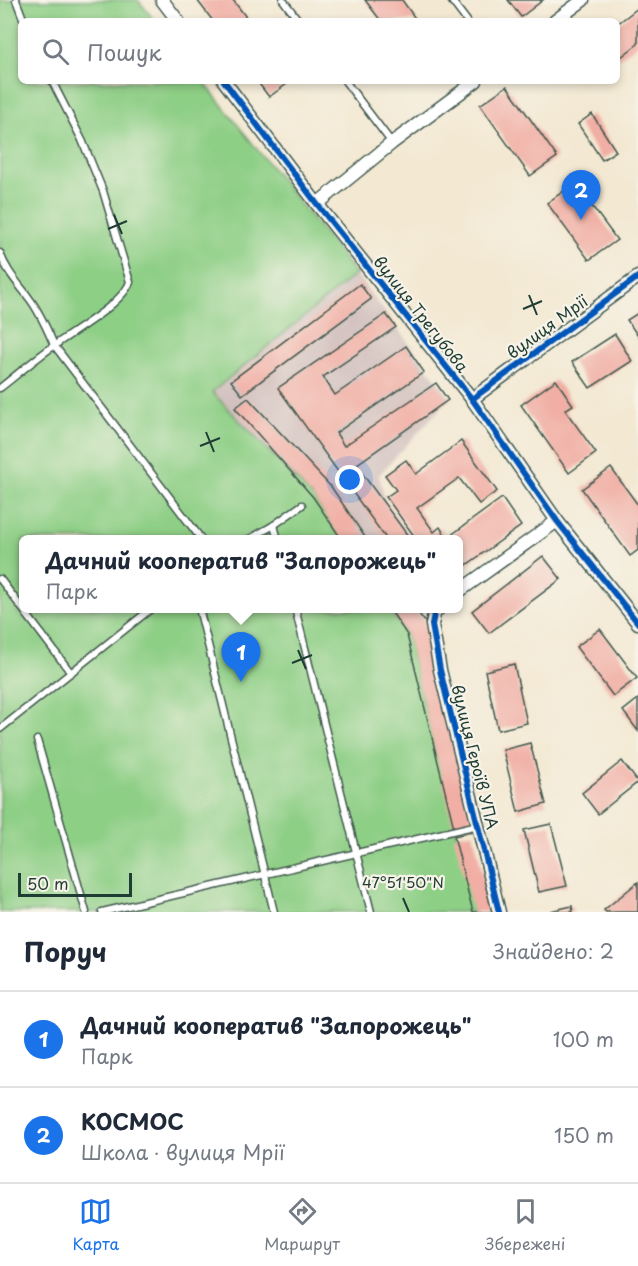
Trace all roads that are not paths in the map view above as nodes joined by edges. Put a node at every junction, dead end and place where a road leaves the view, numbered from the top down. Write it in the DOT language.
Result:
graph roads {
  1 [pos="16,0"];
  2 [pos="162,0"];
  3 [pos="283,0"];
  4 [pos="452,0"];
  5 [pos="583,0"];
  6 [pos="23,18"];
  7 [pos="176,18"];
  8 [pos="297,18"];
  9 [pos="465,18"];
  10 [pos="559,18"];
  11 [pos="54,84"];
  12 [pos="226,84"];
  13 [pos="347,84"];
  14 [pos="472,84"];
  15 [pos="392,143"];
  16 [pos="317,204"];
  17 [pos="0,254"];
  18 [pos="638,277"];
  19 [pos="54,345"];
  20 [pos="0,388"];
  21 [pos="472,399"];
  22 [pos="302,505"];
  23 [pos="556,521"];
  24 [pos="274,525"];
  25 [pos="198,535"];
  26 [pos="257,535"];
  27 [pos="277,535"];
  28 [pos="0,579"];
  29 [pos="463,589"];
  30 [pos="19,604"];
  31 [pos="26,613"];
  32 [pos="147,613"];
  33 [pos="200,613"];
  34 [pos="296,613"];
  35 [pos="435,613"];
  36 [pos="638,623"];
  37 [pos="71,673"];
  38 [pos="0,729"];
  39 [pos="37,740"];
  40 [pos="478,825"];
  41 [pos="356,852"];
  42 [pos="265,874"];
  43 [pos="86,912"];
  44 [pos="102,912"];
  45 [pos="274,912"];
  46 [pos="371,912"];
  47 [pos="499,912"];
  1 -- 6 [label="lane"];
  2 -- 7 [label="street"];
  3 -- 8 [label="lane"];
  4 -- 9 [label="lane"];
  5 -- 10 [label="street"];
  11 -- 19 [label="lane"];
  12 -- 16 [label="street, вулиця Трегубова"];
  13 -- 15 [label="lane"];
  14 -- 15 [label="street"];
  15 -- 16 [label="street"];
  16 -- 21 [label="street, вулиця Трегубова"];
  17 -- 19 [label="lane"];
  18 -- 21 [label="street, вулиця Мрії"];
  19 -- 20 [label="lane"];
  19 -- 25 [label="lane"];
  21 -- 23 [label="street, вулиця Трегубова"];
  22 -- 24 [label="lane"];
  23 -- 29 [label="street"];
  23 -- 36 [label="street, вулиця Трегубова"];
  24 -- 26 [label="lane"];
  24 -- 27 [label="lane"];
  28 -- 30 [label="lane"];
  31 -- 37 [label="lane"];
  32 -- 37 [label="lane"];
  33 -- 42 [label="lane"];
  34 -- 41 [label="lane"];
  35 -- 40 [label="street, вулиця Героїв УПА"];
  37 -- 38 [label="lane"];
  39 -- 43 [label="lane"];
  40 -- 41 [label="lane"];
  40 -- 47 [label="street, вулиця Героїв УПА"];
  41 -- 42 [label="lane"];
  41 -- 46 [label="lane"];
  42 -- 44 [label="lane"];
  42 -- 45 [label="lane"];
}
